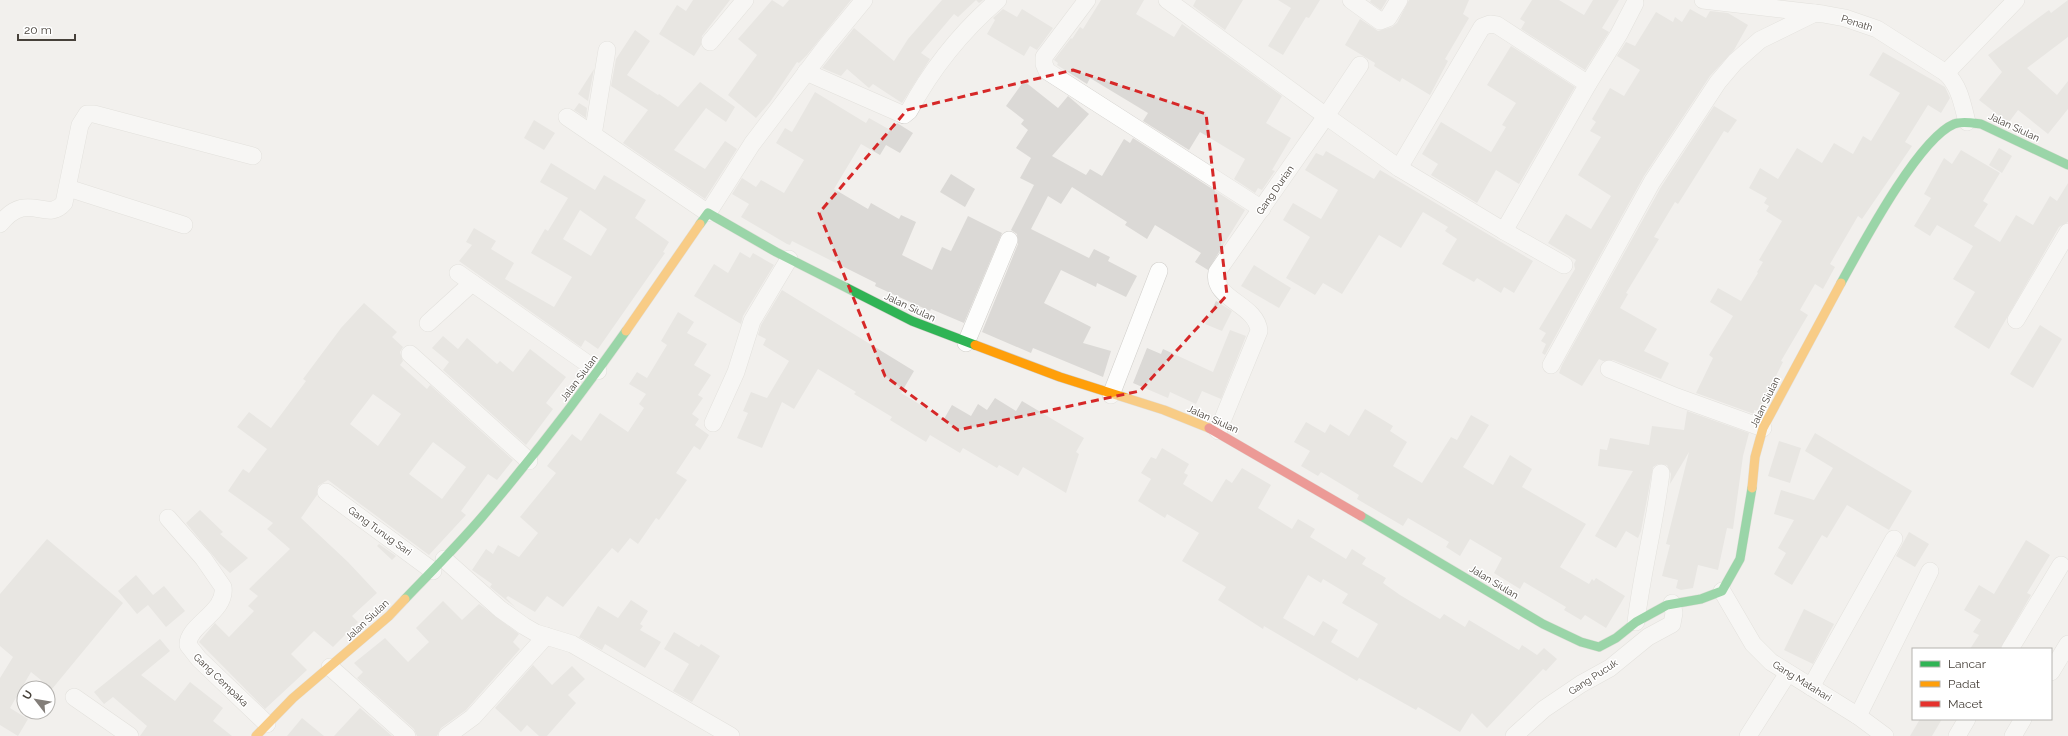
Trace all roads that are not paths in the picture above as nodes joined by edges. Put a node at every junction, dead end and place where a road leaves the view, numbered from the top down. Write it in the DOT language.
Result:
graph roads {
  1 [pos="745,0"];
  2 [pos="864,0"];
  3 [pos="998,0"];
  4 [pos="1087,0"];
  5 [pos="1167,0"];
  6 [pos="1351,0"];
  7 [pos="1399,0"];
  8 [pos="1703,0"];
  9 [pos="2016,0"];
  10 [pos="1635,3"];
  11 [pos="1821,9"];
  12 [pos="710,42"];
  13 [pos="607,50"];
  14 [pos="1360,65"];
  15 [pos="806,72"];
  16 [pos="1946,73"];
  17 [pos="1588,84"];
  18 [pos="1326,116"];
  19 [pos="567,117"];
  20 [pos="1968,122"];
  21 [pos="593,135"];
  22 [pos="254,156"];
  23 [pos="2068,164"];
  24 [pos="1399,168"];
  25 [pos="68,188"];
  26 [pos="1262,209"];
  27 [pos="708,213"];
  28 [pos="0,224"];
  29 [pos="184,225"];
  30 [pos="1504,231"];
  31 [pos="2068,232"];
  32 [pos="1009,240"];
  33 [pos="789,259"];
  34 [pos="1564,265"];
  35 [pos="1159,271"];
  36 [pos="458,273"];
  37 [pos="472,283"];
  38 [pos="2016,320"];
  39 [pos="428,323"];
  40 [pos="966,343"];
  41 [pos="410,354"];
  42 [pos="1551,365"];
  43 [pos="1609,368"];
  44 [pos="598,371"];
  45 [pos="1111,395"];
  46 [pos="713,423"];
  47 [pos="1763,428"];
  48 [pos="1218,431"];
  49 [pos="529,461"];
  50 [pos="1662,473"];
  51 [pos="326,492"];
  52 [pos="168,518"];
  53 [pos="1894,539"];
  54 [pos="438,565"];
  55 [pos="2061,565"];
  56 [pos="1930,571"];
  57 [pos="1722,591"];
  58 [pos="1673,612"];
  59 [pos="1636,622"];
  60 [pos="546,636"];
  61 [pos="2068,644"];
  62 [pos="2011,648"];
  63 [pos="330,667"];
  64 [pos="2052,670"];
  65 [pos="1788,673"];
  66 [pos="1811,687"];
  67 [pos="74,697"];
  68 [pos="1858,716"];
  69 [pos="1966,720"];
  70 [pos="2022,720"];
  71 [pos="261,730"];
  72 [pos="130,736"];
  73 [pos="407,736"];
  74 [pos="447,736"];
  75 [pos="731,736"];
  76 [pos="1514,736"];
  77 [pos="1748,736"];
  78 [pos="1885,736"];
  79 [pos="1957,736"];
  80 [pos="2013,736"];
  1 -- 12 [label="street"];
  2 -- 15 [label="street"];
  3 -- 15 [label="street"];
  4 -- 26 [label="street"];
  5 -- 18 [label="street"];
  6 -- 7 [label="street"];
  8 -- 11 [label="street, Penath"];
  9 -- 16 [label="street"];
  10 -- 17 [label="street"];
  11 -- 16 [label="street, Penath"];
  11 -- 42 [label="street"];
  13 -- 21 [label="street"];
  14 -- 18 [label="street, Gang Durian"];
  15 -- 27 [label="street"];
  16 -- 20 [label="street, Penath"];
  17 -- 24 [label="street"];
  17 -- 30 [label="street"];
  18 -- 24 [label="street"];
  18 -- 26 [label="street, Gang Durian"];
  19 -- 21 [label="street"];
  20 -- 23 [label="street, Jalan Siulan"];
  20 -- 47 [label="street, Jalan Siulan"];
  21 -- 27 [label="street"];
  22 -- 25 [label="street"];
  24 -- 30 [label="street"];
  25 -- 28 [label="street"];
  25 -- 29 [label="street"];
  26 -- 48 [label="street, Gang Durian"];
  27 -- 33 [label="street, Jalan Siulan"];
  27 -- 44 [label="street, Jalan Siulan"];
  30 -- 34 [label="street"];
  31 -- 38 [label="street"];
  32 -- 40 [label="street"];
  33 -- 40 [label="street, Jalan Siulan"];
  33 -- 46 [label="street"];
  35 -- 45 [label="street"];
  36 -- 37 [label="street"];
  37 -- 39 [label="street"];
  37 -- 44 [label="street"];
  40 -- 45 [label="street, Jalan Siulan"];
  41 -- 49 [label="street"];
  43 -- 47 [label="street"];
  44 -- 49 [label="street, Jalan Siulan"];
  45 -- 48 [label="street, Jalan Siulan"];
  47 -- 57 [label="street, Jalan Siulan"];
  48 -- 59 [label="street, Jalan Siulan"];
  49 -- 54 [label="street, Jalan Siulan"];
  50 -- 59 [label="street"];
  51 -- 54 [label="street, Gang Tunug Sari"];
  52 -- 71 [label="street, Gang Cempaka"];
  53 -- 66 [label="street"];
  54 -- 60 [label="street, Gang Tunug Sari"];
  54 -- 63 [label="street, Jalan Siulan"];
  55 -- 62 [label="street"];
  56 -- 68 [label="street"];
  57 -- 58 [label="street, Jalan Siulan"];
  57 -- 65 [label="street, Gang Matahari"];
  58 -- 59 [label="street, Jalan Siulan"];
  58 -- 76 [label="street, Gang Pucuk"];
  60 -- 74 [label="street"];
  60 -- 75 [label="street, Gang Tunug Sari"];
  61 -- 64 [label="street"];
  63 -- 71 [label="street, Jalan Siulan"];
  63 -- 73 [label="street"];
  65 -- 66 [label="street, Gang Matahari"];
  65 -- 77 [label="street"];
  66 -- 68 [label="street, Gang Matahari"];
  67 -- 72 [label="street"];
  68 -- 78 [label="street, Gang Matahari"];
  69 -- 79 [label="street"];
  70 -- 80 [label="street"];
}
